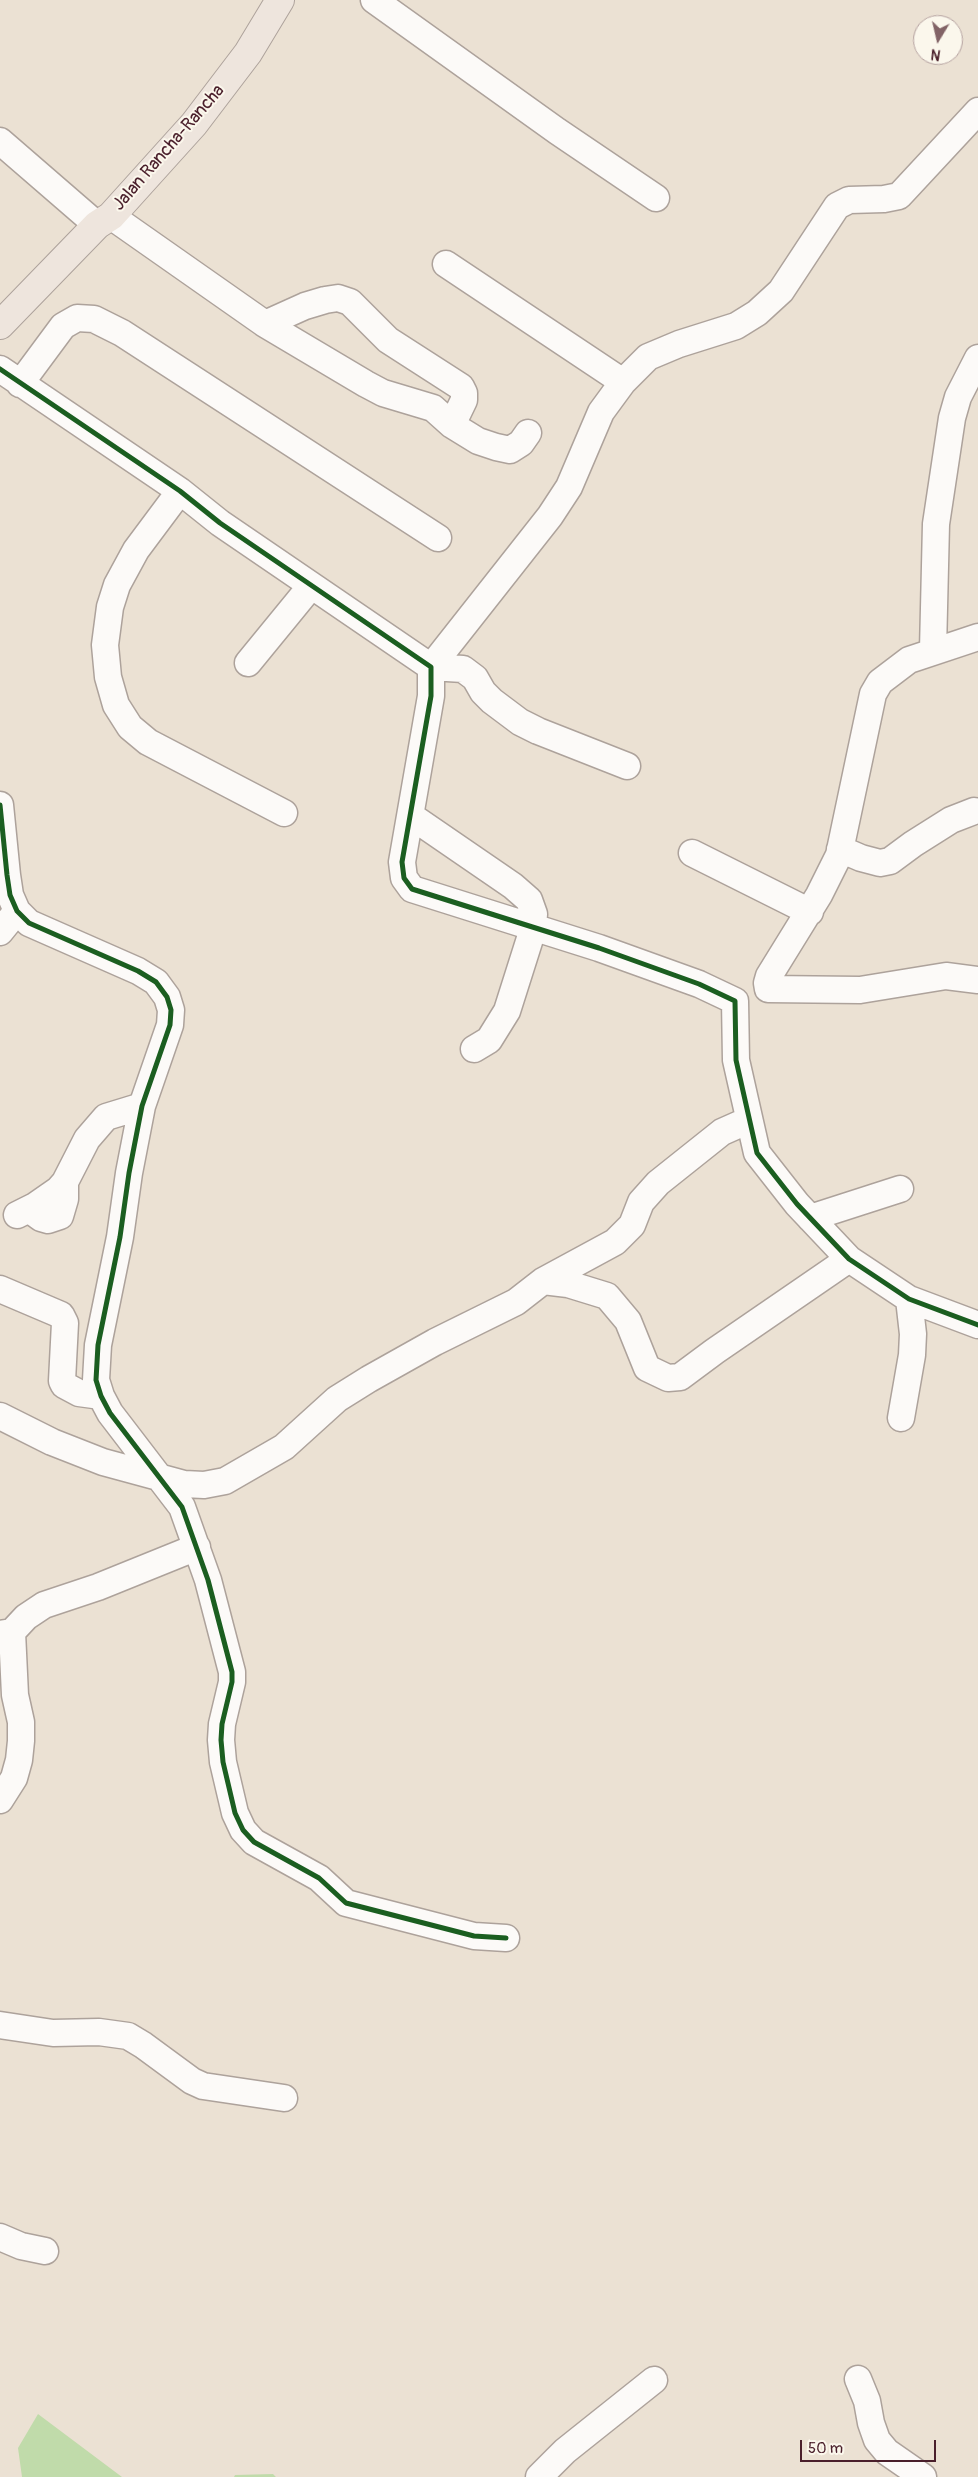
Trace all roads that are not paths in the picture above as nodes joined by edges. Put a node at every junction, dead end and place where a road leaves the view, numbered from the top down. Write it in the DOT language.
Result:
graph roads {
  1 [pos="374,0"];
  2 [pos="275,2"];
  3 [pos="978,111"];
  4 [pos="0,141"];
  5 [pos="656,198"];
  6 [pos="104,220"];
  7 [pos="446,264"];
  8 [pos="265,324"];
  9 [pos="0,325"];
  10 [pos="978,358"];
  11 [pos="10,376"];
  12 [pos="623,382"];
  13 [pos="452,425"];
  14 [pos="528,433"];
  15 [pos="180,491"];
  16 [pos="438,538"];
  17 [pos="311,586"];
  18 [pos="978,637"];
  19 [pos="933,650"];
  20 [pos="248,663"];
  21 [pos="431,667"];
  22 [pos="627,766"];
  23 [pos="0,805"];
  24 [pos="974,812"];
  25 [pos="284,813"];
  26 [pos="411,816"];
  27 [pos="840,849"];
  28 [pos="692,853"];
  29 [pos="17,911"];
  30 [pos="810,912"];
  31 [pos="533,929"];
  32 [pos="0,932"];
  33 [pos="978,980"];
  34 [pos="768,989"];
  35 [pos="735,1001"];
  36 [pos="474,1049"];
  37 [pos="142,1106"];
  38 [pos="749,1120"];
  39 [pos="900,1189"];
  40 [pos="23,1212"];
  41 [pos="810,1218"];
  42 [pos="849,1259"];
  43 [pos="543,1280"];
  44 [pos="0,1288"];
  45 [pos="910,1299"];
  46 [pos="978,1325"];
  47 [pos="100,1396"];
  48 [pos="0,1416"];
  49 [pos="901,1418"];
  50 [pos="160,1476"];
  51 [pos="197,1547"];
  52 [pos="6,1633"];
  53 [pos="0,1800"];
  54 [pos="506,1938"];
  55 [pos="0,2025"];
  56 [pos="284,2098"];
  57 [pos="0,2237"];
  58 [pos="45,2251"];
  59 [pos="858,2379"];
  60 [pos="654,2380"];
  61 [pos="553,2473"];
  62 [pos="923,2477"];
  1 -- 5 [label="street"];
  2 -- 6 [label="main road, Jalan Rancha-Rancha"];
  3 -- 12 [label="street"];
  4 -- 6 [label="street"];
  6 -- 8 [label="street"];
  6 -- 9 [label="main road, Jalan Rancha-Rancha"];
  7 -- 12 [label="street"];
  8 -- 13 [label="street"];
  8 -- 13 [label="street"];
  10 -- 19 [label="street"];
  11 -- 15 [label="street"];
  11 -- 16 [label="street"];
  12 -- 21 [label="street"];
  13 -- 14 [label="street"];
  15 -- 17 [label="street"];
  15 -- 25 [label="street"];
  17 -- 20 [label="street"];
  17 -- 21 [label="street"];
  18 -- 19 [label="street"];
  19 -- 27 [label="street"];
  21 -- 22 [label="street"];
  21 -- 26 [label="street"];
  23 -- 29 [label="street"];
  24 -- 27 [label="street"];
  26 -- 31 [label="street"];
  26 -- 31 [label="street"];
  27 -- 30 [label="street"];
  28 -- 30 [label="street"];
  29 -- 32 [label="street"];
  29 -- 37 [label="street"];
  30 -- 34 [label="street"];
  31 -- 35 [label="street"];
  31 -- 36 [label="street"];
  33 -- 34 [label="street"];
  34 -- 35 [label="street"];
  35 -- 38 [label="street"];
  37 -- 40 [label="street"];
  37 -- 47 [label="street"];
  38 -- 41 [label="street"];
  38 -- 43 [label="street"];
  39 -- 41 [label="street"];
  41 -- 42 [label="street"];
  42 -- 43 [label="street"];
  42 -- 45 [label="street"];
  43 -- 50 [label="street"];
  44 -- 47 [label="street"];
  45 -- 46 [label="street"];
  45 -- 49 [label="street"];
  47 -- 50 [label="street"];
  48 -- 50 [label="street"];
  50 -- 51 [label="street"];
  51 -- 52 [label="street"];
  51 -- 54 [label="street"];
  52 -- 53 [label="street"];
  55 -- 56 [label="street"];
  57 -- 58 [label="street"];
  59 -- 62 [label="street"];
  60 -- 61 [label="street"];
}
